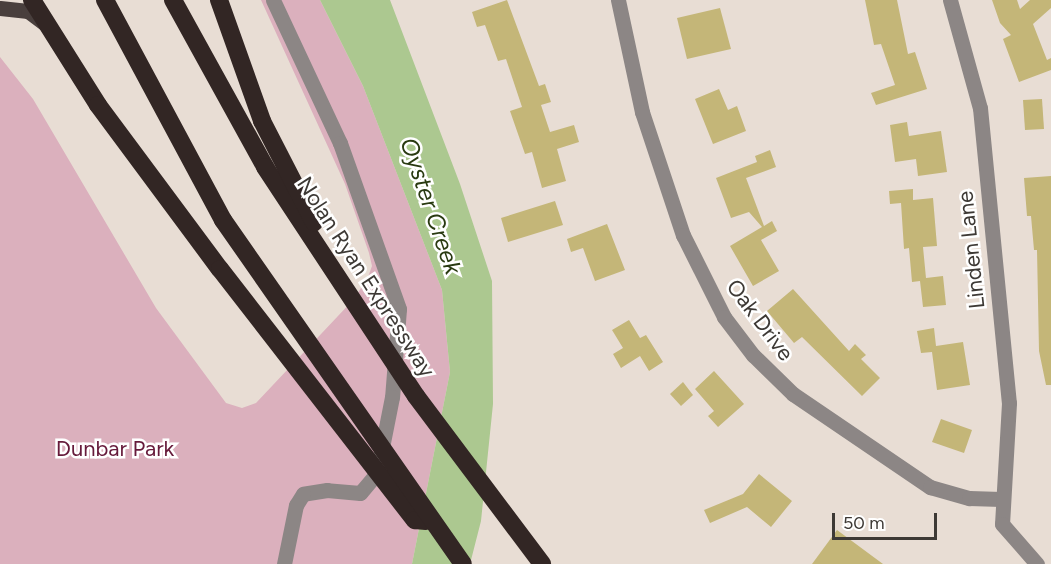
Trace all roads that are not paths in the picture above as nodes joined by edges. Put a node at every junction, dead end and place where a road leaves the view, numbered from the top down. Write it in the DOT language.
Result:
graph roads {
  1 [pos="32,0"];
  2 [pos="105,0"];
  3 [pos="174,0"];
  4 [pos="219,0"];
  5 [pos="273,0"];
  6 [pos="618,0"];
  7 [pos="950,0"];
  8 [pos="0,8"];
  9 [pos="47,26"];
  10 [pos="333,261"];
  11 [pos="1001,499"];
  12 [pos="431,521"];
  13 [pos="284,564"];
  14 [pos="463,564"];
  15 [pos="542,564"];
  16 [pos="1037,564"];
  1 -- 9 [label="highway"];
  2 -- 12 [label="highway"];
  3 -- 10 [label="highway, Nolan Ryan Expressway"];
  4 -- 10 [label="highway"];
  5 -- 13 [label="street"];
  6 -- 11 [label="street, Oak Drive"];
  7 -- 11 [label="street, Linden Lane"];
  8 -- 9 [label="main road"];
  9 -- 12 [label="highway"];
  10 -- 15 [label="highway, Nolan Ryan Expressway"];
  11 -- 16 [label="street"];
  12 -- 14 [label="highway"];
}
